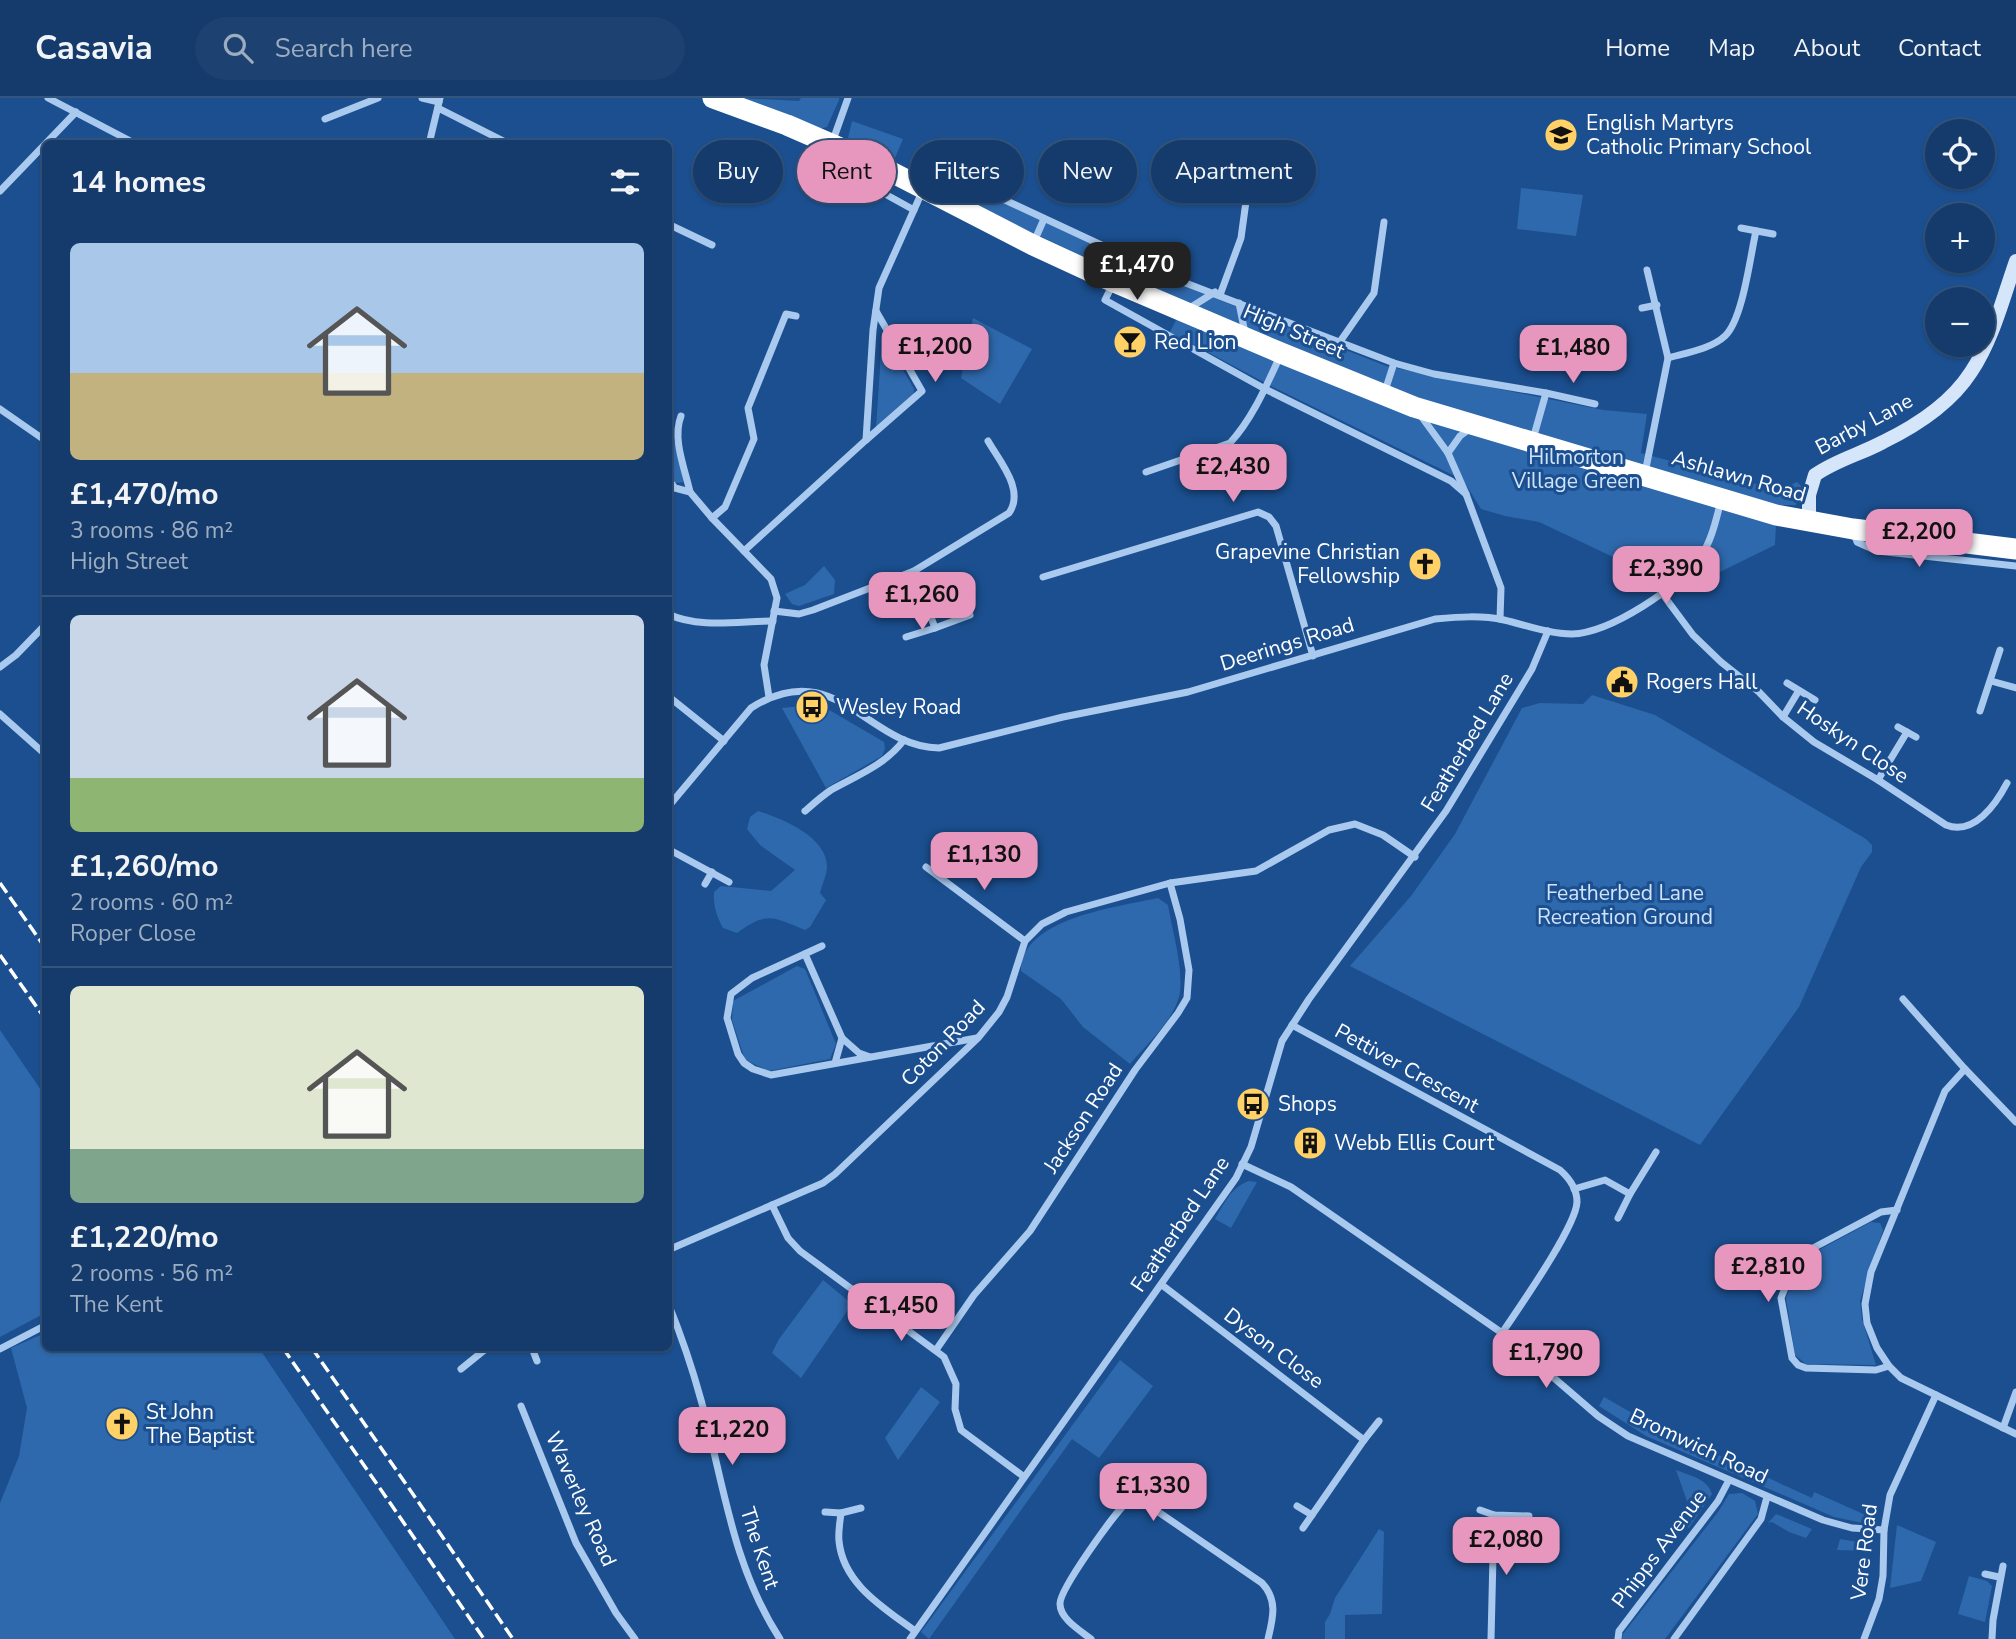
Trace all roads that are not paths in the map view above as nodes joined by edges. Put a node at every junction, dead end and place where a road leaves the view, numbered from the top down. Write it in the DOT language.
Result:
graph roads {
  1 [pos="48,98"];
  2 [pos="378,98"];
  3 [pos="422,98"];
  4 [pos="713,98"];
  5 [pos="848,98"];
  6 [pos="439,103"];
  7 [pos="76,112"];
  8 [pos="326,119"];
  9 [pos="49,140"];
  10 [pos="128,140"];
  11 [pos="430,140"];
  12 [pos="502,140"];
  13 [pos="821,140"];
  14 [pos="832,140"];
  15 [pos="42,147"];
  16 [pos="0,191"];
  17 [pos="896,200"];
  18 [pos="918,203"];
  19 [pos="953,203"];
  20 [pos="1010,203"];
  21 [pos="1246,203"];
  22 [pos="915,210"];
  23 [pos="1044,219"];
  24 [pos="1384,222"];
  25 [pos="672,225"];
  26 [pos="1741,228"];
  27 [pos="1756,231"];
  28 [pos="1773,234"];
  29 [pos="712,245"];
  30 [pos="1033,245"];
  31 [pos="1126,257"];
  32 [pos="2016,261"];
  33 [pos="1647,270"];
  34 [pos="1110,291"];
  35 [pos="1217,293"];
  36 [pos="1239,303"];
  37 [pos="1657,305"];
  38 [pos="1642,309"];
  39 [pos="875,310"];
  40 [pos="1183,312"];
  41 [pos="796,316"];
  42 [pos="1246,338"];
  43 [pos="1339,343"];
  44 [pos="1281,353"];
  45 [pos="1668,358"];
  46 [pos="1394,363"];
  47 [pos="1265,388"];
  48 [pos="1545,393"];
  49 [pos="1384,395"];
  50 [pos="1595,404"];
  51 [pos="1414,407"];
  52 [pos="0,409"];
  53 [pos="681,416"];
  54 [pos="1474,426"];
  55 [pos="42,438"];
  56 [pos="866,440"];
  57 [pos="988,441"];
  58 [pos="1532,443"];
  59 [pos="1448,453"];
  60 [pos="1146,472"];
  61 [pos="1645,474"];
  62 [pos="672,484"];
  63 [pos="690,492"];
  64 [pos="1466,494"];
  65 [pos="1721,497"];
  66 [pos="712,519"];
  67 [pos="1809,522"];
  68 [pos="1853,529"];
  69 [pos="2016,549"];
  70 [pos="744,551"];
  71 [pos="2016,566"];
  72 [pos="915,571"];
  73 [pos="1044,577"];
  74 [pos="1661,592"];
  75 [pos="775,611"];
  76 [pos="672,615"];
  77 [pos="970,615"];
  78 [pos="1500,619"];
  79 [pos="773,621"];
  80 [pos="42,628"];
  81 [pos="935,628"];
  82 [pos="1548,631"];
  83 [pos="906,637"];
  84 [pos="2000,650"];
  85 [pos="1313,656"];
  86 [pos="0,667"];
  87 [pos="1991,681"];
  88 [pos="1787,683"];
  89 [pos="2016,688"];
  90 [pos="1798,692"];
  91 [pos="769,697"];
  92 [pos="672,699"];
  93 [pos="1815,700"];
  94 [pos="1980,711"];
  95 [pos="0,714"];
  96 [pos="1783,717"];
  97 [pos="1898,727"];
  98 [pos="1907,732"];
  99 [pos="1916,737"];
  100 [pos="904,740"];
  101 [pos="724,741"];
  102 [pos="42,751"];
  103 [pos="1878,780"];
  104 [pos="2007,783"];
  105 [pos="672,802"];
  106 [pos="805,811"];
  107 [pos="672,853"];
  108 [pos="958,856"];
  109 [pos="1415,857"];
  110 [pos="926,867"];
  111 [pos="712,872"];
  112 [pos="943,878"];
  113 [pos="729,882"];
  114 [pos="1170,883"];
  115 [pos="705,884"];
  116 [pos="1025,941"];
  117 [pos="822,946"];
  118 [pos="806,954"];
  119 [pos="1903,999"];
  120 [pos="1292,1025"];
  121 [pos="842,1038"];
  122 [pos="978,1038"];
  123 [pos="870,1057"];
  124 [pos="835,1063"];
  125 [pos="1965,1069"];
  126 [pos="2016,1122"];
  127 [pos="1656,1152"];
  128 [pos="1242,1164"];
  129 [pos="1574,1189"];
  130 [pos="1630,1194"];
  131 [pos="772,1205"];
  132 [pos="1897,1210"];
  133 [pos="1618,1218"];
  134 [pos="672,1248"];
  135 [pos="1162,1285"];
  136 [pos="672,1315"];
  137 [pos="42,1327"];
  138 [pos="1502,1334"];
  139 [pos="0,1349"];
  140 [pos="936,1350"];
  141 [pos="483,1351"];
  142 [pos="533,1351"];
  143 [pos="537,1361"];
  144 [pos="1889,1366"];
  145 [pos="461,1370"];
  146 [pos="2016,1391"];
  147 [pos="1936,1395"];
  148 [pos="522,1406"];
  149 [pos="1379,1421"];
  150 [pos="2003,1428"];
  151 [pos="2016,1434"];
  152 [pos="1364,1440"];
  153 [pos="1023,1476"];
  154 [pos="1729,1480"];
  155 [pos="1768,1497"];
  156 [pos="1297,1506"];
  157 [pos="861,1508"];
  158 [pos="1480,1510"];
  159 [pos="825,1512"];
  160 [pos="841,1513"];
  161 [pos="1312,1515"];
  162 [pos="1494,1516"];
  163 [pos="1529,1516"];
  164 [pos="1303,1528"];
  165 [pos="1884,1530"];
  166 [pos="2003,1566"];
  167 [pos="1985,1574"];
  168 [pos="1999,1577"];
  169 [pos="912,1635"];
  170 [pos="635,1639"];
  171 [pos="780,1639"];
  172 [pos="1091,1639"];
  173 [pos="1268,1639"];
  174 [pos="1492,1639"];
  175 [pos="1618,1639"];
  176 [pos="1674,1639"];
  177 [pos="1864,1639"];
  178 [pos="1992,1639"];
  1 -- 7 [label="street"];
  2 -- 8 [label="street"];
  3 -- 6 [label="street"];
  4 -- 13 [label="highway, High Street"];
  5 -- 14 [label="street"];
  6 -- 11 [label="street"];
  6 -- 12 [label="street"];
  7 -- 9 [label="street"];
  7 -- 10 [label="street"];
  15 -- 16 [label="street"];
  17 -- 22 [label="street"];
  18 -- 22 [label="street"];
  19 -- 30 [label="highway, High Street"];
  20 -- 23 [label="street, High Street"];
  21 -- 35 [label="street"];
  22 -- 39 [label="street"];
  23 -- 30 [label="street"];
  23 -- 31 [label="street, High Street"];
  24 -- 43 [label="street"];
  25 -- 29 [label="street"];
  26 -- 27 [label="street"];
  27 -- 28 [label="street"];
  27 -- 45 [label="street"];
  30 -- 34 [label="highway, High Street"];
  31 -- 34 [label="street"];
  31 -- 35 [label="street, High Street"];
  32 -- 67 [label="street, Barby Lane"];
  33 -- 37 [label="street"];
  34 -- 40 [label="highway, High Street"];
  34 -- 47 [label="street"];
  35 -- 36 [label="street, High Street"];
  35 -- 40 [label="street"];
  36 -- 42 [label="street"];
  36 -- 43 [label="street, High Street"];
  37 -- 38 [label="street"];
  37 -- 45 [label="street"];
  39 -- 56 [label="street"];
  39 -- 56 [label="street"];
  40 -- 42 [label="highway, High Street"];
  41 -- 66 [label="street"];
  42 -- 44 [label="highway, High Street"];
  43 -- 46 [label="street, High Street"];
  44 -- 47 [label="street"];
  44 -- 49 [label="highway, High Street"];
  45 -- 61 [label="street"];
  46 -- 48 [label="street, High Street"];
  46 -- 49 [label="street"];
  47 -- 60 [label="street"];
  47 -- 64 [label="street"];
  48 -- 50 [label="street, High Street"];
  48 -- 58 [label="street"];
  49 -- 51 [label="highway, High Street"];
  51 -- 54 [label="highway, Ashlawn Road"];
  51 -- 59 [label="street"];
  52 -- 55 [label="street"];
  53 -- 63 [label="street"];
  54 -- 58 [label="highway, Ashlawn Road"];
  54 -- 59 [label="street"];
  56 -- 70 [label="street"];
  57 -- 72 [label="street"];
  58 -- 61 [label="highway, Ashlawn Road"];
  59 -- 64 [label="street"];
  61 -- 65 [label="highway, Ashlawn Road"];
  62 -- 63 [label="street"];
  63 -- 66 [label="street"];
  64 -- 78 [label="street"];
  65 -- 67 [label="highway, Ashlawn Road"];
  65 -- 74 [label="street, Deerings Road"];
  66 -- 70 [label="street"];
  67 -- 68 [label="highway, Ashlawn Road"];
  68 -- 69 [label="highway, Ashlawn Road"];
  68 -- 71 [label="street"];
  70 -- 75 [label="street"];
  72 -- 75 [label="street"];
  72 -- 81 [label="street"];
  73 -- 85 [label="street"];
  74 -- 82 [label="street, Deerings Road"];
  74 -- 96 [label="street, Hoskyn Close"];
  75 -- 79 [label="street"];
  76 -- 79 [label="street"];
  77 -- 81 [label="street"];
  78 -- 82 [label="street, Deerings Road"];
  78 -- 85 [label="street, Deerings Road"];
  79 -- 91 [label="street"];
  80 -- 86 [label="street"];
  81 -- 83 [label="street"];
  82 -- 109 [label="street, Featherbed Lane"];
  84 -- 87 [label="street"];
  85 -- 100 [label="street, Deerings Road"];
  87 -- 89 [label="street"];
  87 -- 94 [label="street"];
  88 -- 90 [label="street"];
  90 -- 93 [label="street"];
  90 -- 96 [label="street"];
  91 -- 100 [label="street, Deerings Road"];
  91 -- 101 [label="street"];
  92 -- 101 [label="street"];
  95 -- 102 [label="street"];
  96 -- 103 [label="street, Hoskyn Close"];
  97 -- 98 [label="street"];
  98 -- 99 [label="street"];
  98 -- 103 [label="street"];
  100 -- 106 [label="street"];
  101 -- 105 [label="street"];
  103 -- 104 [label="street, Hoskyn Close"];
  107 -- 111 [label="street"];
  108 -- 112 [label="street"];
  109 -- 114 [label="street"];
  109 -- 120 [label="street, Featherbed Lane"];
  110 -- 112 [label="street"];
  111 -- 113 [label="street"];
  111 -- 115 [label="street"];
  112 -- 116 [label="street"];
  114 -- 116 [label="street"];
  114 -- 140 [label="street, Jackson Road"];
  116 -- 122 [label="street, Coton Road"];
  117 -- 118 [label="street"];
  118 -- 121 [label="street"];
  118 -- 124 [label="street"];
  119 -- 125 [label="street"];
  120 -- 128 [label="street, Featherbed Lane"];
  120 -- 129 [label="street, Pettiver Crescent"];
  121 -- 123 [label="street"];
  121 -- 124 [label="street"];
  122 -- 123 [label="street"];
  122 -- 131 [label="street, Coton Road"];
  123 -- 124 [label="street"];
  125 -- 126 [label="street"];
  125 -- 132 [label="street"];
  127 -- 130 [label="street"];
  128 -- 135 [label="street, Featherbed Lane"];
  128 -- 138 [label="street, Bromwich Road"];
  129 -- 130 [label="street"];
  129 -- 138 [label="street"];
  130 -- 133 [label="street"];
  131 -- 134 [label="street, Coton Road"];
  131 -- 140 [label="street"];
  132 -- 144 [label="street"];
  132 -- 144 [label="street"];
  135 -- 152 [label="street, Dyson Close"];
  135 -- 153 [label="street, Featherbed Lane"];
  136 -- 171 [label="street, The Kent"];
  137 -- 139 [label="street"];
  138 -- 154 [label="street, Bromwich Road"];
  140 -- 153 [label="street"];
  141 -- 145 [label="street"];
  142 -- 143 [label="street"];
  144 -- 147 [label="street"];
  146 -- 150 [label="street"];
  147 -- 150 [label="street"];
  147 -- 165 [label="street, Vere Road"];
  148 -- 170 [label="street, Waverley Road"];
  149 -- 152 [label="street"];
  150 -- 151 [label="street"];
  152 -- 161 [label="street"];
  153 -- 169 [label="street, Featherbed Lane"];
  154 -- 155 [label="street, Bromwich Road"];
  154 -- 175 [label="street, Phipps Avenue"];
  155 -- 165 [label="street, Bromwich Road"];
  155 -- 176 [label="street"];
  156 -- 161 [label="street"];
  157 -- 160 [label="street"];
  158 -- 162 [label="street"];
  159 -- 160 [label="street"];
  160 -- 169 [label="street"];
  161 -- 164 [label="street"];
  162 -- 163 [label="street"];
  162 -- 174 [label="street"];
  165 -- 177 [label="street, Vere Road"];
  166 -- 168 [label="street"];
  167 -- 168 [label="street"];
  168 -- 178 [label="street"];
  172 -- 173 [label="street"];
}
